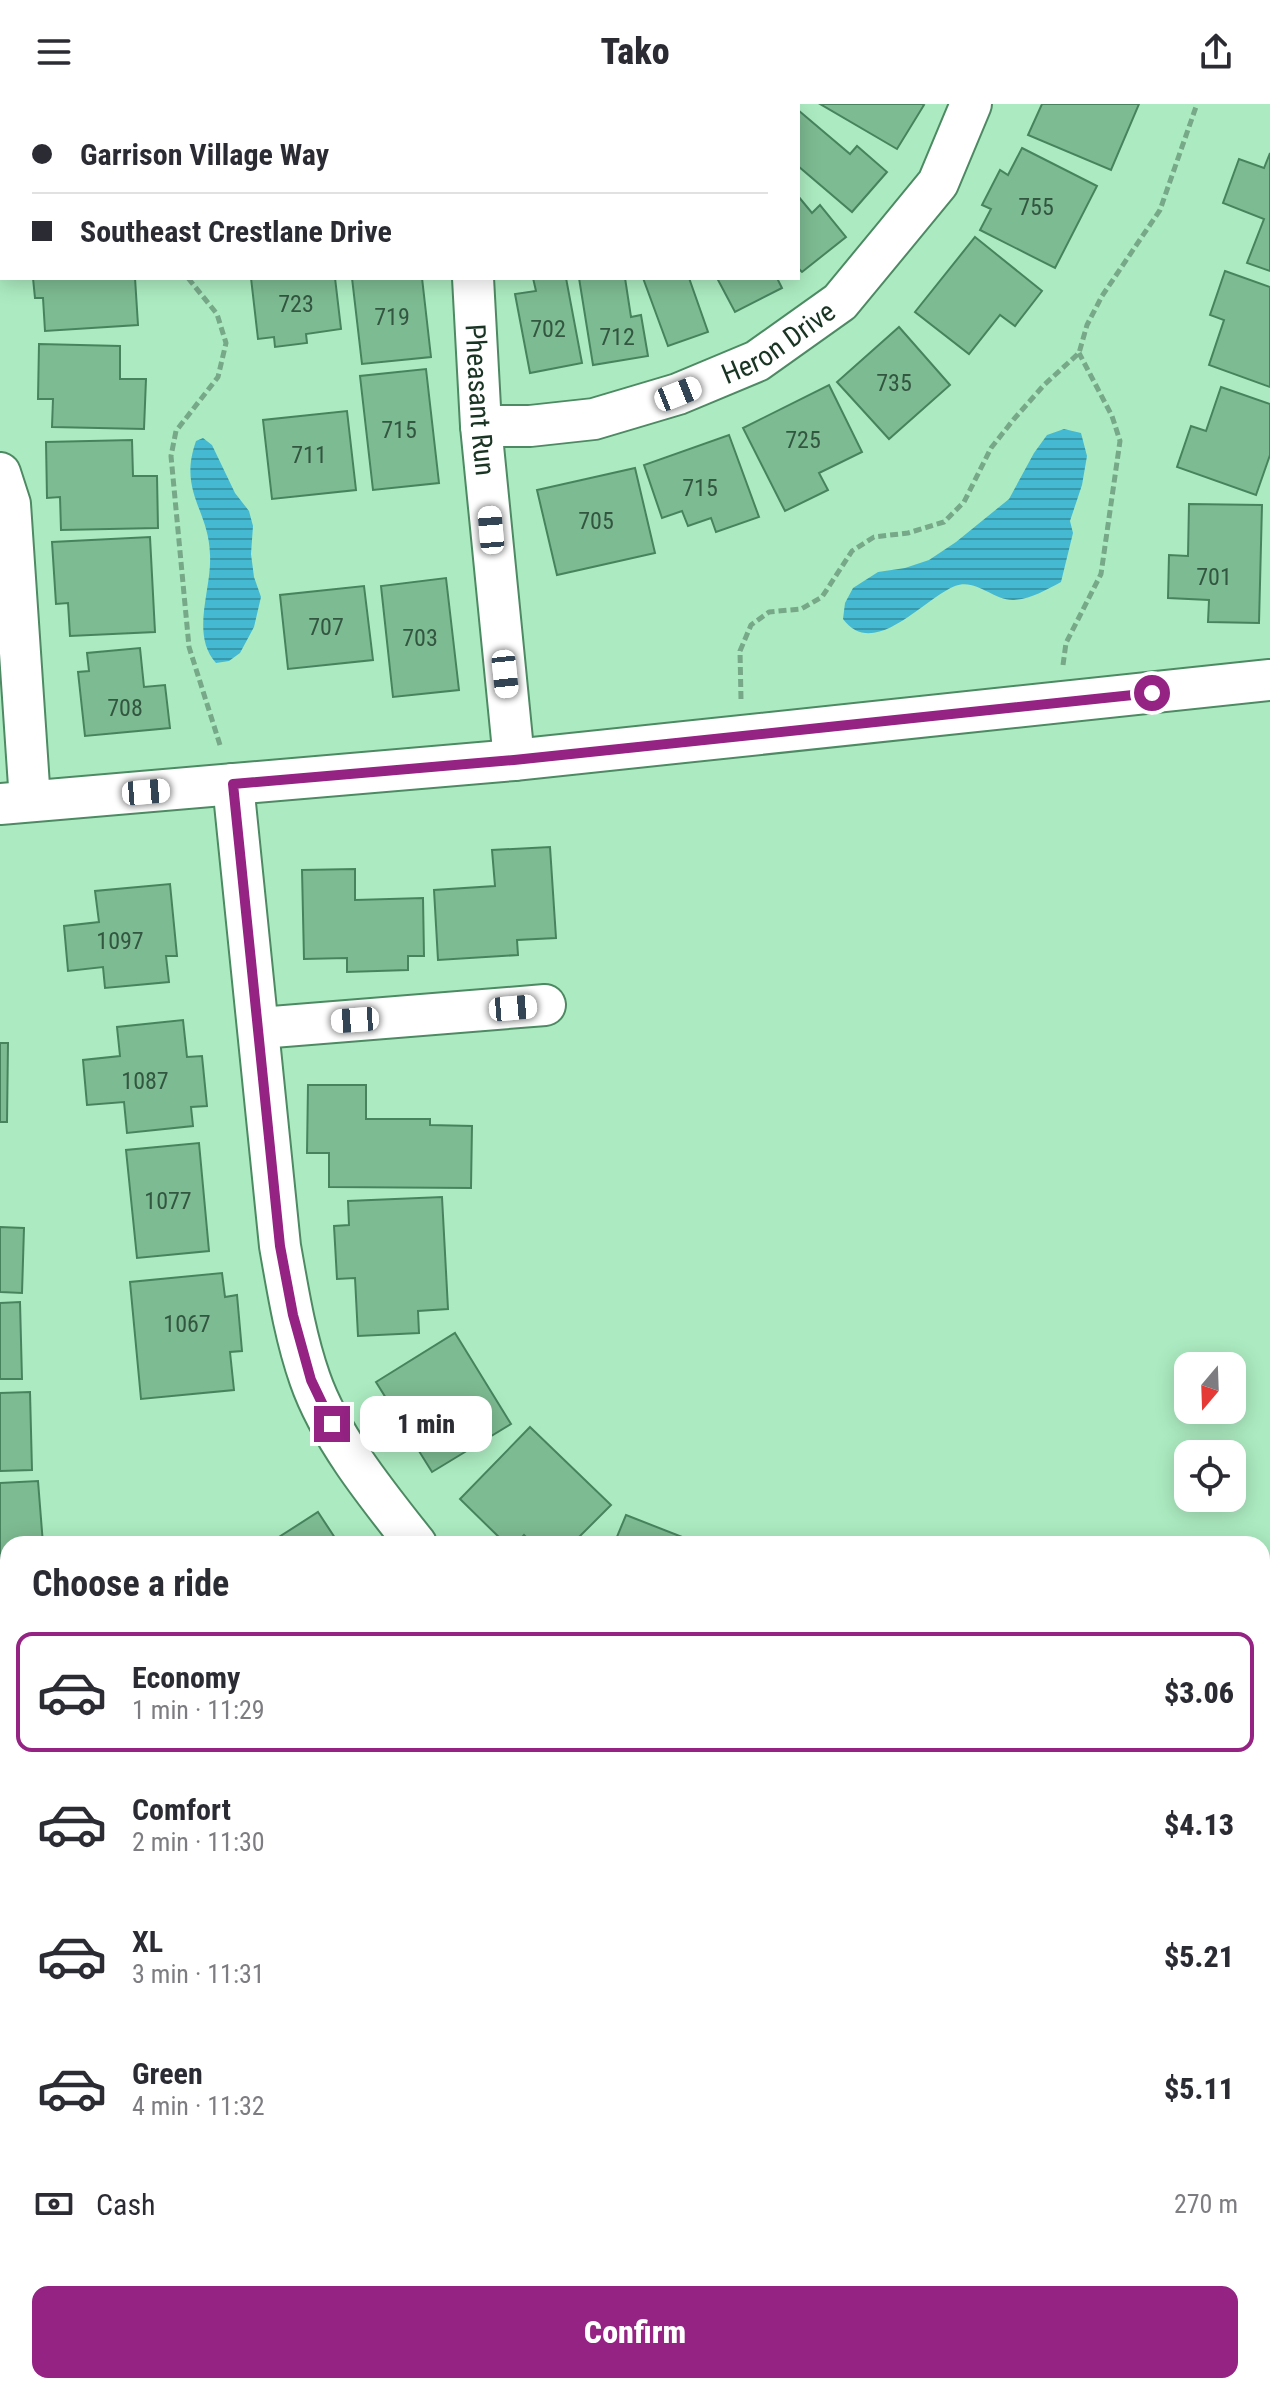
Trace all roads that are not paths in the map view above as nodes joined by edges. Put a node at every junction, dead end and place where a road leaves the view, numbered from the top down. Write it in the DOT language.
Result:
graph roads {
  1 [pos="971,104"];
  2 [pos="473,280"];
  3 [pos="481,426"];
  4 [pos="0,473"];
  5 [pos="1270,680"];
  6 [pos="514,760"];
  7 [pos="233,784"];
  8 [pos="15,803"];
  9 [pos="545,1005"];
  10 [pos="260,1028"];
  11 [pos="410,1536"];
  1 -- 3 [label="street, Heron Drive"];
  2 -- 3 [label="street, Pheasant Run"];
  3 -- 6 [label="street, Pheasant Run"];
  4 -- 8 [label="street"];
  5 -- 6 [label="street"];
  6 -- 7 [label="street"];
  7 -- 8 [label="street"];
  7 -- 10 [label="street"];
  9 -- 10 [label="street"];
  10 -- 11 [label="street"];
}
